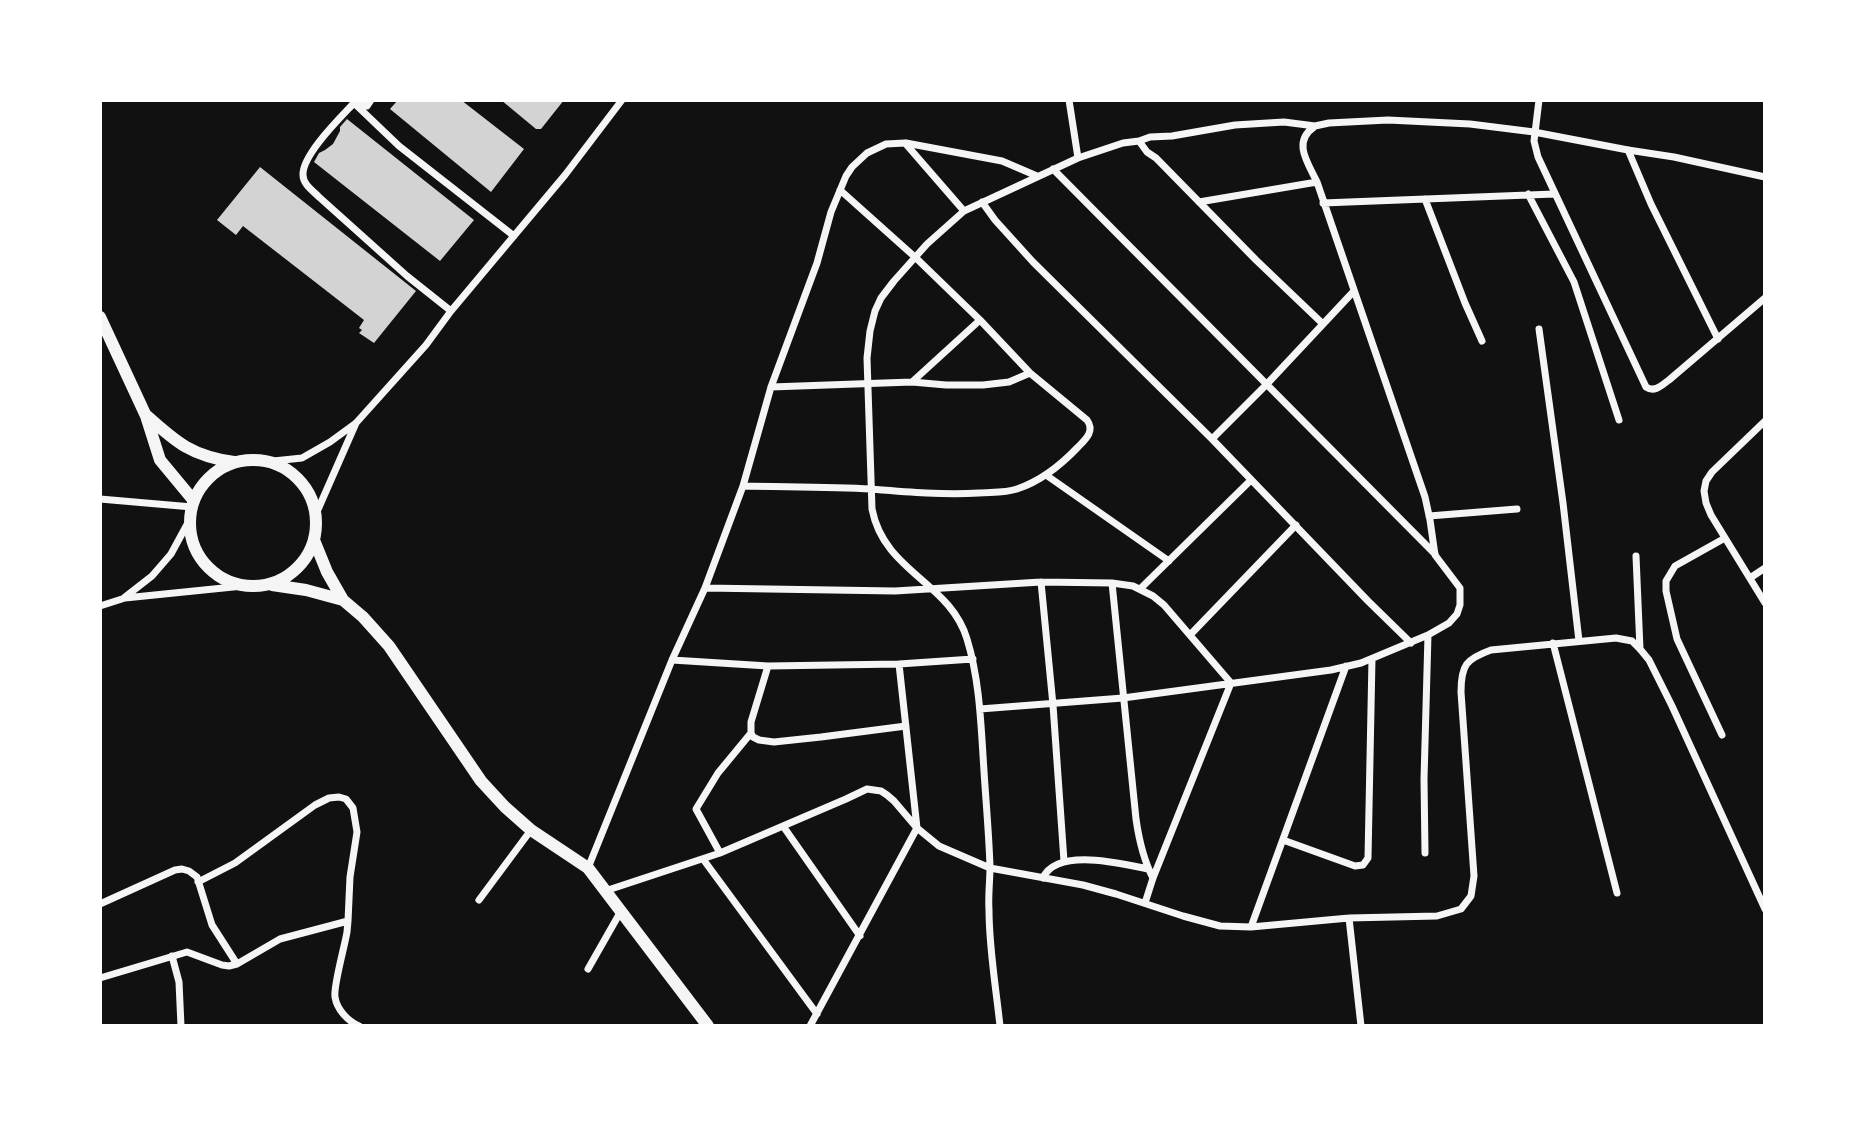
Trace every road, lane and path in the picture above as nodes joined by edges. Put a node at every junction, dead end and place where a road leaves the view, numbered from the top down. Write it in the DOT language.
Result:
graph roads {
  1 [pos="370,100"];
  2 [pos="622,100"];
  3 [pos="1069,100"];
  4 [pos="1539,100"];
  5 [pos="354,103"];
  6 [pos="1315,126"];
  7 [pos="1534,132"];
  8 [pos="1139,141"];
  9 [pos="905,143"];
  10 [pos="1628,150"];
  11 [pos="1078,158"];
  12 [pos="1053,169"];
  13 [pos="1038,176"];
  14 [pos="1765,177"];
  15 [pos="1317,183"];
  16 [pos="840,190"];
  17 [pos="1528,194"];
  18 [pos="1554,194"];
  19 [pos="1425,199"];
  20 [pos="982,202"];
  21 [pos="1199,202"];
  22 [pos="1323,203"];
  23 [pos="964,211"];
  24 [pos="514,236"];
  25 [pos="916,258"];
  26 [pos="1354,291"];
  27 [pos="1765,298"];
  28 [pos="451,312"];
  29 [pos="100,317"];
  30 [pos="980,320"];
  31 [pos="1323,324"];
  32 [pos="1539,329"];
  33 [pos="1718,339"];
  34 [pos="1482,341"];
  35 [pos="1030,373"];
  36 [pos="912,382"];
  37 [pos="867,384"];
  38 [pos="1266,385"];
  39 [pos="771,387"];
  40 [pos="146,416"];
  41 [pos="1619,420"];
  42 [pos="1765,421"];
  43 [pos="356,423"];
  44 [pos="1212,439"];
  45 [pos="264,461"];
  46 [pos="237,463"];
  47 [pos="1046,475"];
  48 [pos="1251,480"];
  49 [pos="743,486"];
  50 [pos="871,489"];
  51 [pos="100,499"];
  52 [pos="192,509"];
  53 [pos="1517,509"];
  54 [pos="316,514"];
  55 [pos="1429,516"];
  56 [pos="1296,525"];
  57 [pos="1725,538"];
  58 [pos="314,540"];
  59 [pos="1435,555"];
  60 [pos="1636,556"];
  61 [pos="1169,561"];
  62 [pos="1765,568"];
  63 [pos="1750,578"];
  64 [pos="1041,582"];
  65 [pos="1112,583"];
  66 [pos="269,584"];
  67 [pos="243,586"];
  68 [pos="705,588"];
  69 [pos="930,588"];
  70 [pos="1140,589"];
  71 [pos="125,598"];
  72 [pos="343,600"];
  73 [pos="1765,603"];
  74 [pos="100,606"];
  75 [pos="1190,635"];
  76 [pos="1428,635"];
  77 [pos="1579,641"];
  78 [pos="1410,643"];
  79 [pos="1553,643"];
  80 [pos="1640,649"];
  81 [pos="973,659"];
  82 [pos="1372,659"];
  83 [pos="672,660"];
  84 [pos="900,664"];
  85 [pos="768,666"];
  86 [pos="1346,666"];
  87 [pos="1231,683"];
  88 [pos="1124,698"];
  89 [pos="1053,705"];
  90 [pos="980,709"];
  91 [pos="906,726"];
  92 [pos="751,733"];
  93 [pos="1722,736"];
  94 [pos="783,826"];
  95 [pos="917,828"];
  96 [pos="531,830"];
  97 [pos="1283,840"];
  98 [pos="720,853"];
  99 [pos="1425,853"];
  100 [pos="703,859"];
  101 [pos="1064,861"];
  102 [pos="588,868"];
  103 [pos="990,868"];
  104 [pos="1148,869"];
  105 [pos="1043,878"];
  106 [pos="1153,878"];
  107 [pos="198,882"];
  108 [pos="606,891"];
  109 [pos="1617,893"];
  110 [pos="479,900"];
  111 [pos="1145,903"];
  112 [pos="100,904"];
  113 [pos="1765,909"];
  114 [pos="621,911"];
  115 [pos="1349,918"];
  116 [pos="348,921"];
  117 [pos="1251,927"];
  118 [pos="860,936"];
  119 [pos="172,956"];
  120 [pos="237,964"];
  121 [pos="588,969"];
  122 [pos="100,978"];
  123 [pos="817,1014"];
  124 [pos="181,1026"];
  125 [pos="359,1026"];
  126 [pos="708,1026"];
  127 [pos="810,1026"];
  128 [pos="1000,1026"];
  129 [pos="1361,1026"];
  1 -- 5 [label="street"];
  2 -- 24 [label="street"];
  3 -- 11 [label="street"];
  4 -- 7 [label="street"];
  5 -- 24 [label="street"];
  5 -- 28 [label="street"];
  6 -- 7 [label="street"];
  6 -- 8 [label="street"];
  6 -- 15 [label="street"];
  7 -- 10 [label="street"];
  7 -- 18 [label="street"];
  8 -- 11 [label="street"];
  8 -- 21 [label="street"];
  9 -- 13 [label="street"];
  9 -- 16 [label="street"];
  9 -- 23 [label="street"];
  10 -- 14 [label="street"];
  10 -- 33 [label="street"];
  11 -- 12 [label="street"];
  12 -- 13 [label="street"];
  12 -- 38 [label="street"];
  13 -- 20 [label="street"];
  15 -- 21 [label="street"];
  15 -- 22 [label="street"];
  16 -- 25 [label="street"];
  16 -- 39 [label="street"];
  17 -- 18 [label="street"];
  17 -- 19 [label="street"];
  17 -- 41 [label="street"];
  18 -- 33 [label="street"];
  19 -- 22 [label="street"];
  19 -- 34 [label="street"];
  20 -- 23 [label="street"];
  20 -- 44 [label="street"];
  21 -- 31 [label="street"];
  22 -- 26 [label="street"];
  23 -- 25 [label="street"];
  24 -- 28 [label="street"];
  25 -- 30 [label="street"];
  25 -- 37 [label="street"];
  26 -- 31 [label="street"];
  26 -- 55 [label="street"];
  27 -- 33 [label="street"];
  28 -- 43 [label="street"];
  29 -- 40 [label="street"];
  30 -- 35 [label="street"];
  30 -- 36 [label="street"];
  31 -- 38 [label="street"];
  32 -- 77 [label="street"];
  35 -- 36 [label="street"];
  35 -- 47 [label="street"];
  36 -- 37 [label="street"];
  37 -- 39 [label="street"];
  37 -- 50 [label="street"];
  38 -- 44 [label="street"];
  38 -- 59 [label="street"];
  39 -- 49 [label="street"];
  40 -- 46 [label="street"];
  40 -- 52 [label="street"];
  42 -- 57 [label="street"];
  43 -- 45 [label="street"];
  43 -- 54 [label="street"];
  44 -- 48 [label="street"];
  45 -- 46 [label="street"];
  45 -- 54 [label="street"];
  46 -- 52 [label="street"];
  47 -- 50 [label="street"];
  47 -- 61 [label="street"];
  48 -- 56 [label="street"];
  48 -- 61 [label="street"];
  49 -- 50 [label="street"];
  49 -- 68 [label="street"];
  50 -- 69 [label="street"];
  51 -- 52 [label="street"];
  52 -- 67 [label="street"];
  52 -- 71 [label="street"];
  53 -- 55 [label="street"];
  54 -- 58 [label="street"];
  55 -- 59 [label="street"];
  56 -- 75 [label="street"];
  56 -- 78 [label="street"];
  57 -- 63 [label="street"];
  57 -- 93 [label="street"];
  58 -- 66 [label="street"];
  58 -- 72 [label="street"];
  59 -- 76 [label="street"];
  60 -- 80 [label="street"];
  61 -- 70 [label="street"];
  62 -- 63 [label="street"];
  63 -- 73 [label="street"];
  64 -- 65 [label="street"];
  64 -- 69 [label="street"];
  64 -- 89 [label="street"];
  65 -- 70 [label="street"];
  65 -- 88 [label="street"];
  66 -- 67 [label="street"];
  66 -- 72 [label="street"];
  67 -- 71 [label="street"];
  68 -- 69 [label="street"];
  68 -- 83 [label="street"];
  69 -- 81 [label="street"];
  70 -- 75 [label="street"];
  71 -- 74 [label="street"];
  72 -- 96 [label="street"];
  75 -- 87 [label="street"];
  76 -- 78 [label="street"];
  76 -- 99 [label="street"];
  77 -- 79 [label="street"];
  77 -- 80 [label="street"];
  78 -- 82 [label="street"];
  79 -- 109 [label="street"];
  79 -- 115 [label="street"];
  80 -- 113 [label="street"];
  81 -- 84 [label="street"];
  81 -- 90 [label="street"];
  82 -- 86 [label="street"];
  82 -- 97 [label="street"];
  83 -- 85 [label="street"];
  83 -- 102 [label="street"];
  84 -- 85 [label="street"];
  84 -- 91 [label="street"];
  85 -- 92 [label="street"];
  86 -- 87 [label="street"];
  86 -- 97 [label="street"];
  87 -- 88 [label="street"];
  87 -- 106 [label="street"];
  88 -- 89 [label="street"];
  88 -- 104 [label="street"];
  89 -- 90 [label="street"];
  89 -- 101 [label="street"];
  90 -- 103 [label="street"];
  91 -- 92 [label="street"];
  91 -- 95 [label="street"];
  92 -- 98 [label="street"];
  94 -- 95 [label="street"];
  94 -- 98 [label="street"];
  94 -- 118 [label="street"];
  95 -- 103 [label="street"];
  95 -- 118 [label="street"];
  96 -- 102 [label="street"];
  96 -- 110 [label="street"];
  97 -- 117 [label="street"];
  98 -- 100 [label="street"];
  100 -- 108 [label="street"];
  100 -- 123 [label="street"];
  101 -- 104 [label="street"];
  101 -- 105 [label="street"];
  102 -- 108 [label="street"];
  103 -- 105 [label="street"];
  103 -- 128 [label="street"];
  104 -- 106 [label="street"];
  105 -- 111 [label="street"];
  106 -- 111 [label="street"];
  107 -- 112 [label="street"];
  107 -- 116 [label="street"];
  107 -- 120 [label="street"];
  108 -- 114 [label="street"];
  111 -- 117 [label="street"];
  114 -- 121 [label="street"];
  114 -- 126 [label="street"];
  115 -- 117 [label="street"];
  115 -- 129 [label="street"];
  116 -- 120 [label="street"];
  116 -- 125 [label="street"];
  118 -- 123 [label="street"];
  119 -- 120 [label="street"];
  119 -- 122 [label="street"];
  119 -- 124 [label="street"];
  123 -- 127 [label="street"];
}
